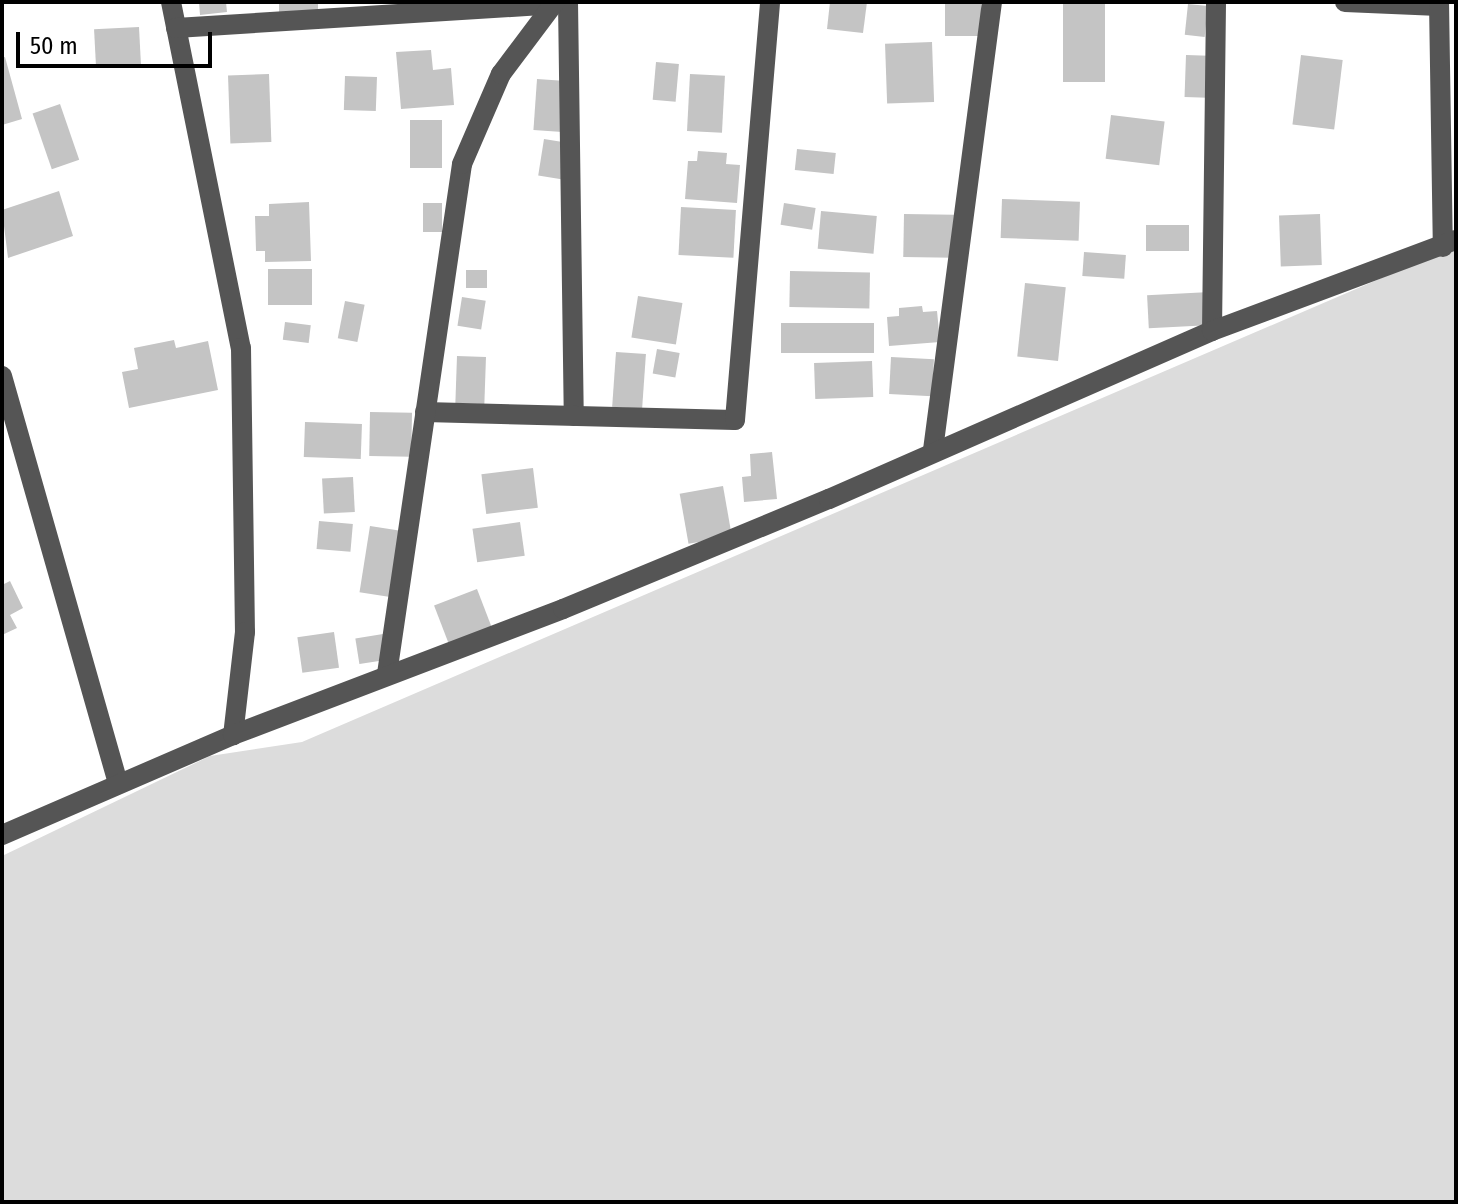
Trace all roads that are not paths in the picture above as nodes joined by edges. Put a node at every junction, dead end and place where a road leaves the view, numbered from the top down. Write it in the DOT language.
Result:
graph roads {
  1 [pos="171,2"];
  2 [pos="770,2"];
  3 [pos="992,2"];
  4 [pos="1216,2"];
  5 [pos="1345,2"];
  6 [pos="559,3"];
  7 [pos="1439,4"];
  8 [pos="176,28"];
  9 [pos="1449,244"];
  10 [pos="1212,331"];
  11 [pos="2,376"];
  12 [pos="425,412"];
  13 [pos="574,416"];
  14 [pos="933,450"];
  15 [pos="387,674"];
  16 [pos="233,735"];
  17 [pos="118,784"];
  18 [pos="2,835"];
  1 -- 8 [label="street"];
  2 -- 13 [label="street"];
  3 -- 14 [label="street"];
  4 -- 10 [label="street"];
  5 -- 7 [label="street"];
  6 -- 8 [label="street"];
  6 -- 12 [label="street"];
  6 -- 13 [label="street"];
  7 -- 9 [label="street"];
  8 -- 16 [label="street"];
  9 -- 10 [label="street"];
  10 -- 14 [label="street"];
  11 -- 17 [label="street"];
  12 -- 13 [label="street"];
  12 -- 15 [label="street"];
  14 -- 15 [label="street"];
  15 -- 16 [label="street"];
  16 -- 17 [label="street"];
  17 -- 18 [label="street"];
}
